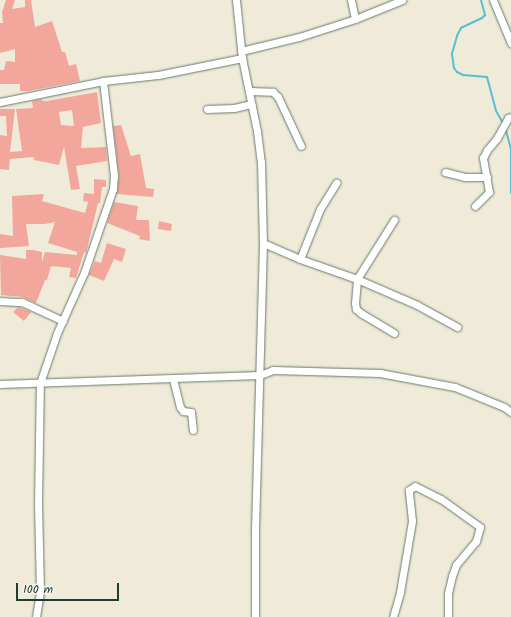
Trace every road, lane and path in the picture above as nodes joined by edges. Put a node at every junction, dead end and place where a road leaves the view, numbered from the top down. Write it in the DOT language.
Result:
graph roads {
  1 [pos="236,0"];
  2 [pos="351,0"];
  3 [pos="402,0"];
  4 [pos="494,0"];
  5 [pos="355,19"];
  6 [pos="511,43"];
  7 [pos="241,54"];
  8 [pos="103,81"];
  9 [pos="249,91"];
  10 [pos="0,102"];
  11 [pos="252,104"];
  12 [pos="208,109"];
  13 [pos="510,118"];
  14 [pos="301,146"];
  15 [pos="445,172"];
  16 [pos="487,177"];
  17 [pos="336,183"];
  18 [pos="475,206"];
  19 [pos="394,220"];
  20 [pos="263,243"];
  21 [pos="300,259"];
  22 [pos="357,279"];
  23 [pos="0,301"];
  24 [pos="62,321"];
  25 [pos="456,327"];
  26 [pos="394,333"];
  27 [pos="260,375"];
  28 [pos="173,379"];
  29 [pos="40,383"];
  30 [pos="0,384"];
  31 [pos="511,412"];
  32 [pos="193,430"];
  33 [pos="36,617"];
  34 [pos="255,617"];
  35 [pos="393,617"];
  36 [pos="448,617"];
  1 -- 7 [label="street"];
  2 -- 5 [label="street"];
  3 -- 5 [label="street"];
  4 -- 6 [label="street"];
  5 -- 7 [label="street"];
  7 -- 8 [label="street"];
  7 -- 9 [label="street"];
  8 -- 10 [label="street"];
  8 -- 24 [label="street"];
  9 -- 11 [label="street"];
  9 -- 14 [label="street"];
  11 -- 12 [label="street"];
  11 -- 20 [label="street"];
  13 -- 16 [label="street"];
  15 -- 16 [label="street"];
  16 -- 18 [label="street"];
  17 -- 21 [label="street"];
  19 -- 22 [label="street"];
  20 -- 21 [label="street"];
  20 -- 27 [label="street"];
  21 -- 22 [label="street"];
  22 -- 25 [label="street"];
  22 -- 26 [label="street"];
  23 -- 24 [label="street"];
  24 -- 29 [label="street"];
  27 -- 28 [label="street"];
  27 -- 31 [label="street"];
  27 -- 34 [label="street"];
  28 -- 29 [label="street"];
  28 -- 32 [label="street"];
  29 -- 30 [label="street"];
  29 -- 33 [label="street"];
  35 -- 36 [label="street"];
}
